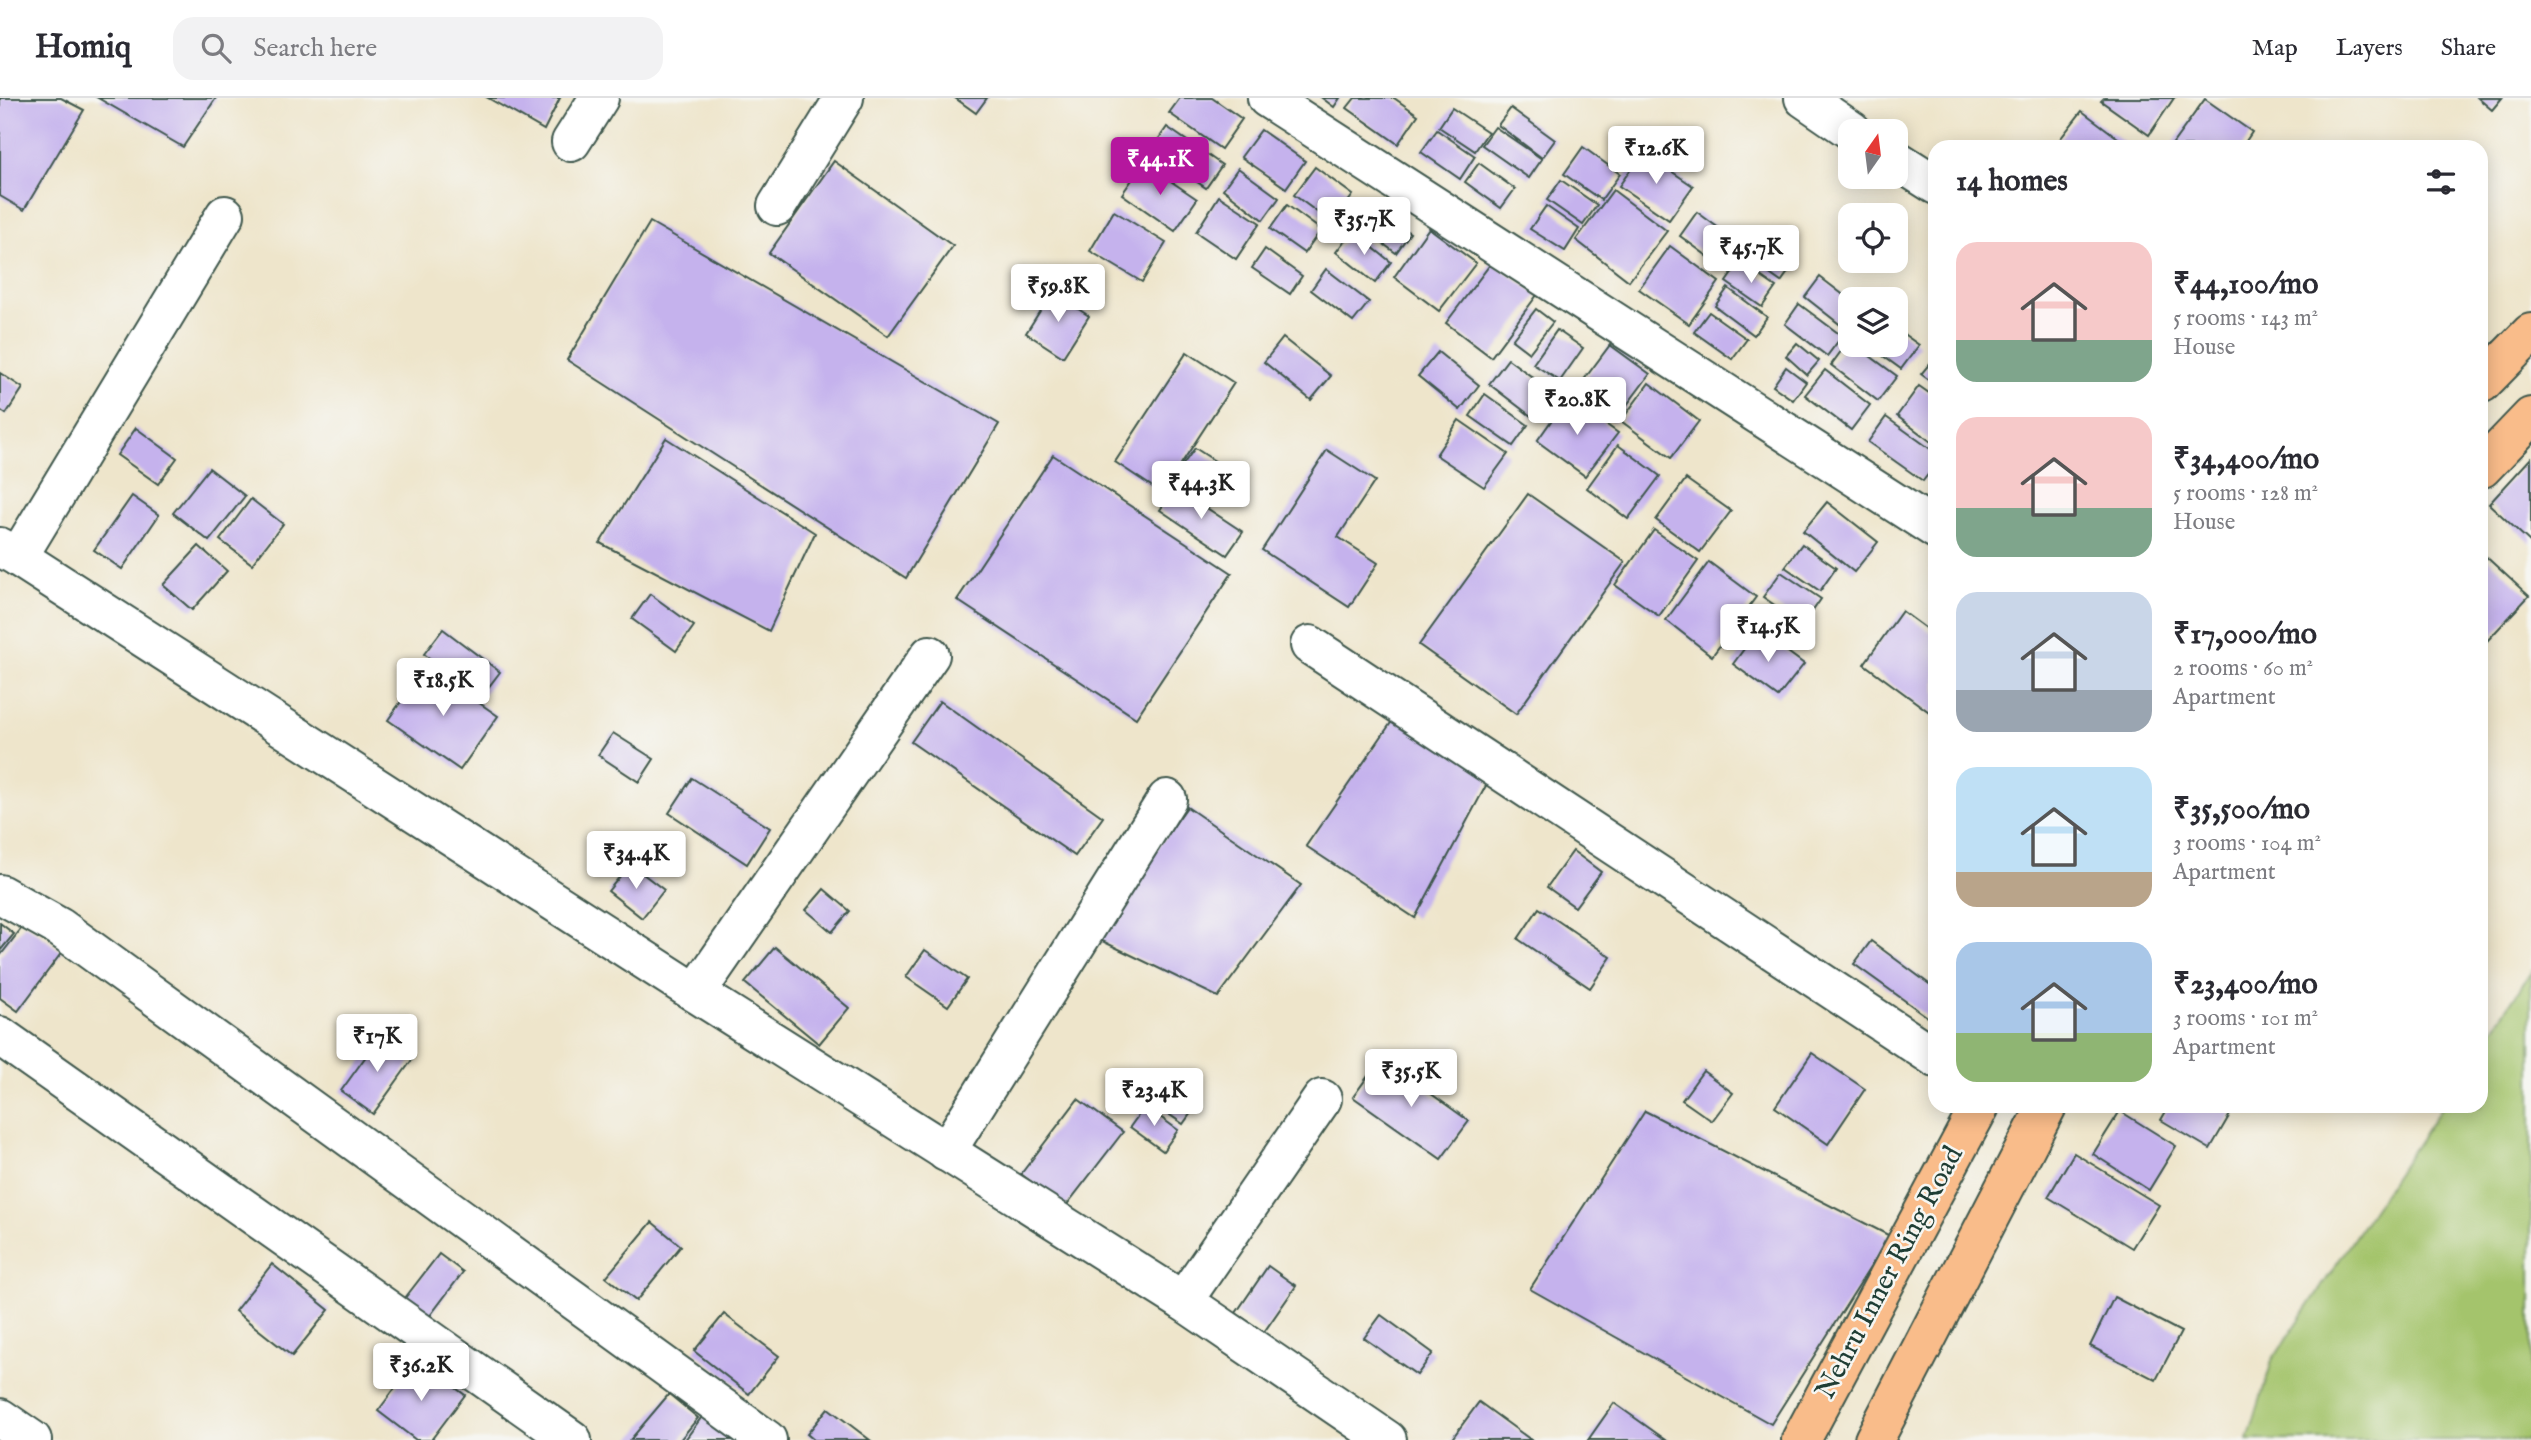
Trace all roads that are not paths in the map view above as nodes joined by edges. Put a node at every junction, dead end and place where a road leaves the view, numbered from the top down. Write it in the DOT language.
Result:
graph roads {
  1 [pos="599,98"];
  2 [pos="844,98"];
  3 [pos="1267,98"];
  4 [pos="1804,98"];
  5 [pos="1838,121"];
  6 [pos="570,142"];
  7 [pos="1908,167"];
  8 [pos="1928,180"];
  9 [pos="778,206"];
  10 [pos="225,215"];
  11 [pos="2531,333"];
  12 [pos="2488,377"];
  13 [pos="2531,416"];
  14 [pos="2488,462"];
  15 [pos="1928,524"];
  16 [pos="9,552"];
  17 [pos="1310,645"];
  18 [pos="930,656"];
  19 [pos="1167,799"];
  20 [pos="0,894"];
  21 [pos="696,993"];
  22 [pos="0,1035"];
  23 [pos="1928,1053"];
  24 [pos="1322,1099"];
  25 [pos="1976,1113"];
  26 [pos="2043,1113"];
  27 [pos="946,1152"];
  28 [pos="1183,1301"];
  29 [pos="0,1418"];
  30 [pos="32,1440"];
  31 [pos="572,1440"];
  32 [pos="767,1440"];
  33 [pos="1387,1440"];
  34 [pos="1801,1440"];
  35 [pos="1874,1440"];
  1 -- 6 [label="street"];
  2 -- 9 [label="street"];
  3 -- 15 [label="street"];
  4 -- 5 [label="street"];
  7 -- 8 [label="street"];
  10 -- 16 [label="street"];
  11 -- 12 [label="main road"];
  13 -- 14 [label="main road"];
  16 -- 21 [label="street"];
  17 -- 23 [label="street"];
  18 -- 21 [label="street"];
  19 -- 27 [label="street"];
  20 -- 32 [label="street"];
  21 -- 27 [label="street"];
  22 -- 31 [label="street"];
  24 -- 28 [label="street"];
  25 -- 34 [label="main road, Nehru Inner Ring Road"];
  26 -- 35 [label="main road"];
  27 -- 28 [label="street"];
  28 -- 33 [label="street"];
  29 -- 30 [label="street"];
}
